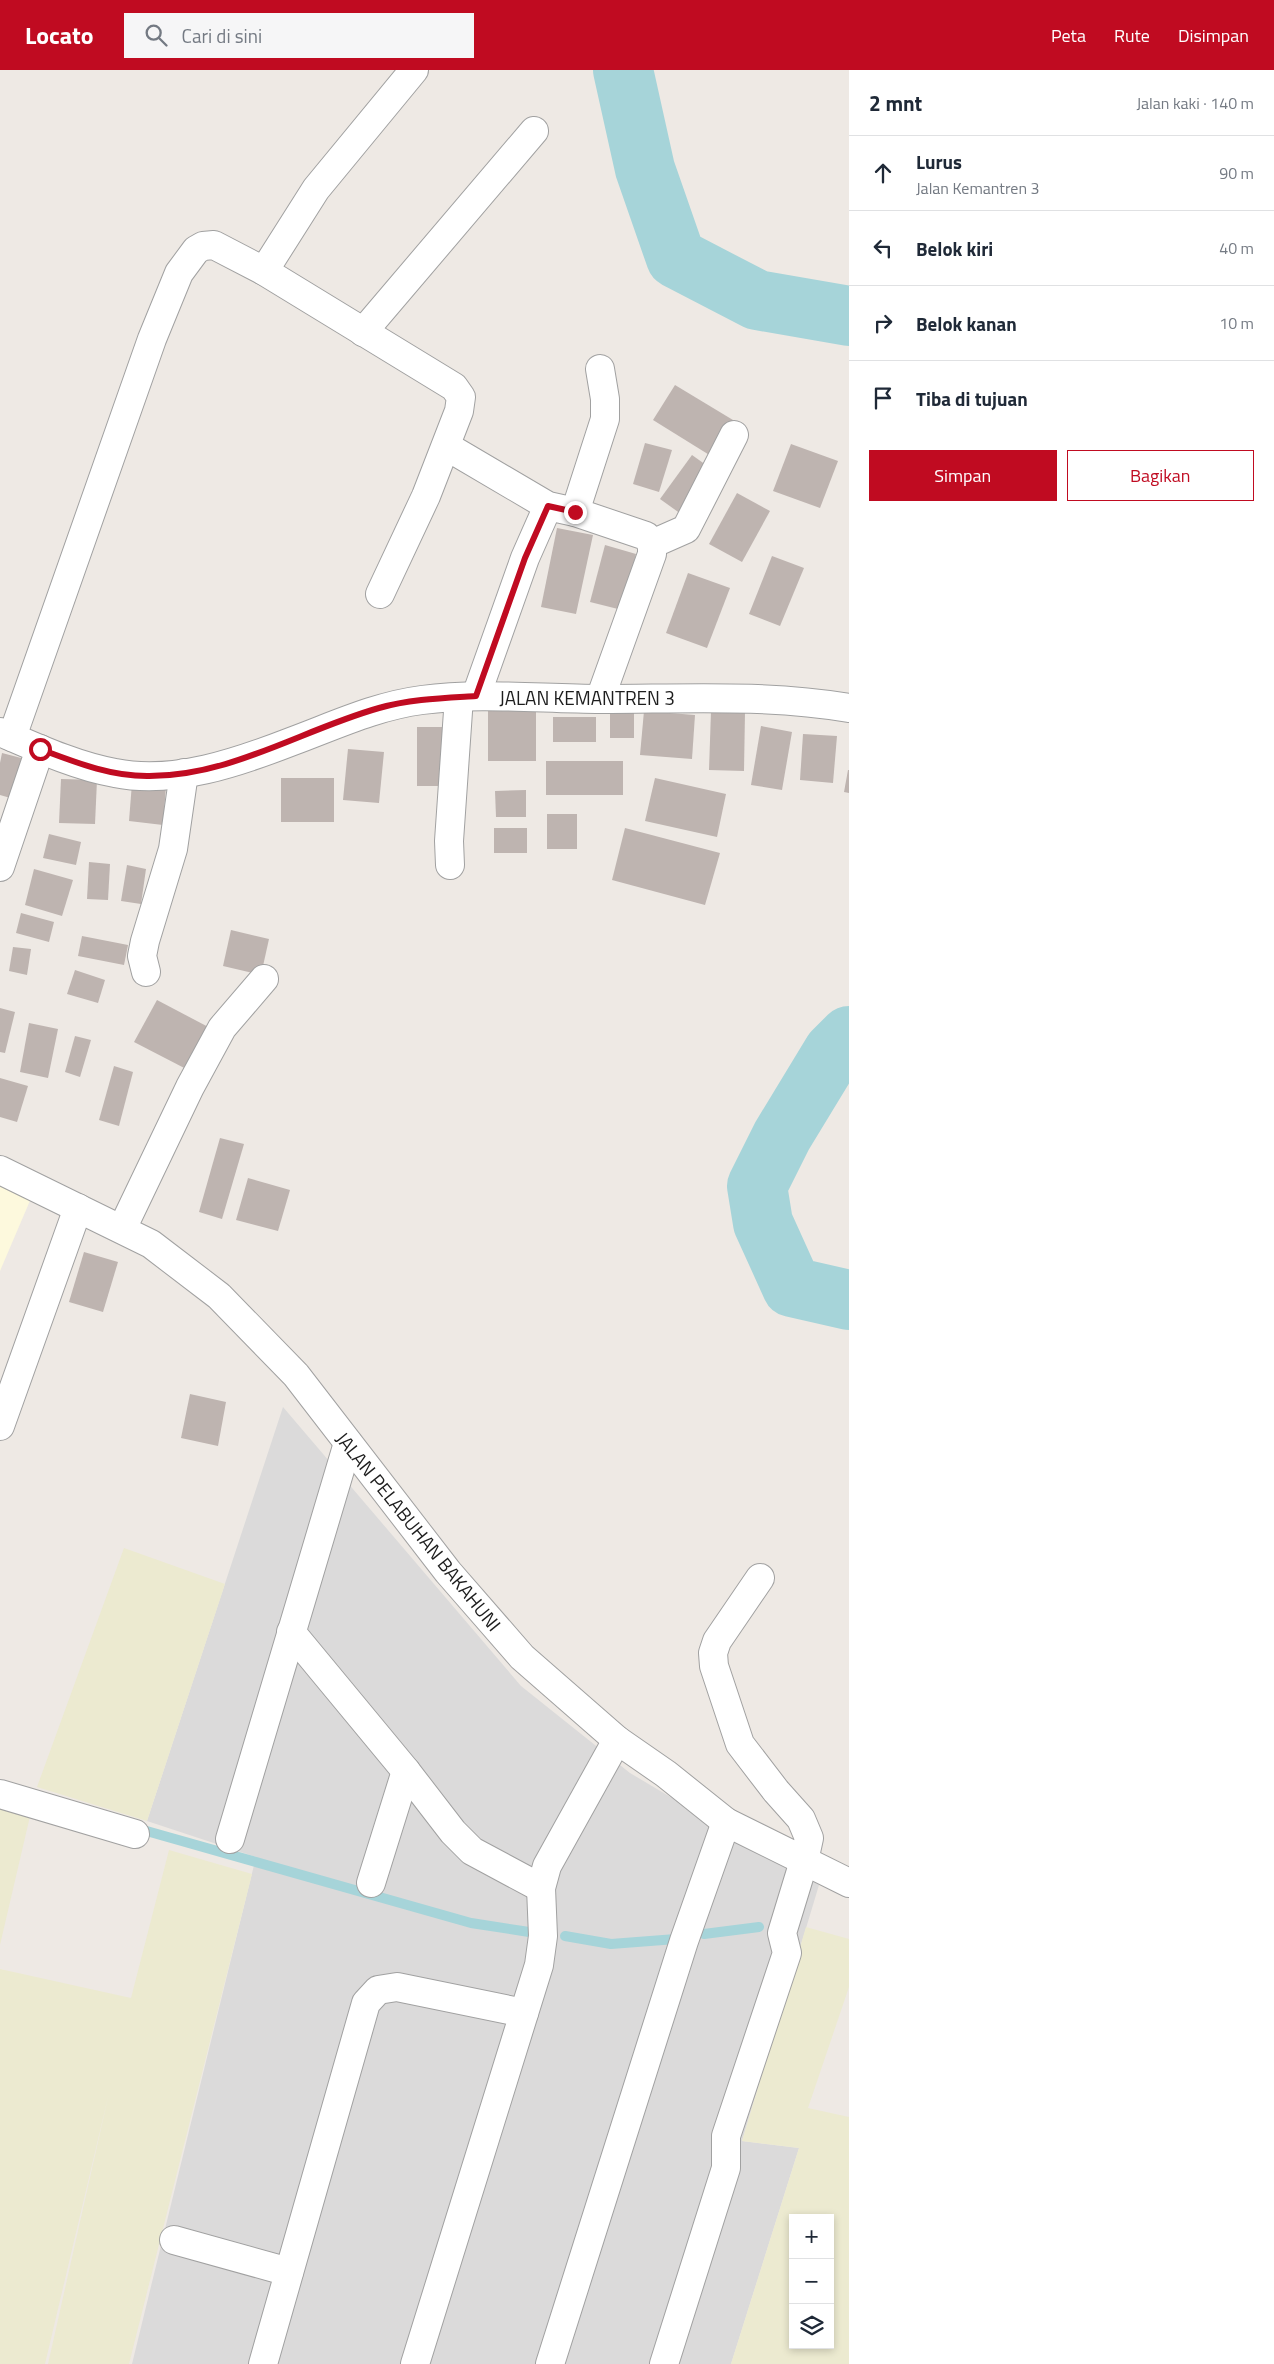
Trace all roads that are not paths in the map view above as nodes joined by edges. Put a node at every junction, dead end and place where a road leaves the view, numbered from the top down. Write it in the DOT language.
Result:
graph roads {
  1 [pos="414,70"];
  2 [pos="534,131"];
  3 [pos="264,271"];
  4 [pos="363,332"];
  5 [pos="600,369"];
  6 [pos="734,435"];
  7 [pos="446,446"];
  8 [pos="548,506"];
  9 [pos="575,512"];
  10 [pos="652,544"];
  11 [pos="380,594"];
  12 [pos="468,696"];
  13 [pos="600,699"];
  14 [pos="849,708"];
  15 [pos="6,735"];
  16 [pos="40,749"];
  17 [pos="184,773"];
  18 [pos="450,865"];
  19 [pos="0,867"];
  20 [pos="146,972"];
  21 [pos="264,979"];
  22 [pos="0,1170"];
  23 [pos="78,1208"];
  24 [pos="122,1229"];
  25 [pos="0,1426"];
  26 [pos="348,1443"];
  27 [pos="760,1578"];
  28 [pos="291,1632"];
  29 [pos="617,1740"];
  30 [pos="406,1771"];
  31 [pos="0,1794"];
  32 [pos="726,1822"];
  33 [pos="135,1834"];
  34 [pos="230,1839"];
  35 [pos="804,1861"];
  36 [pos="849,1883"];
  37 [pos="371,1884"];
  38 [pos="541,1888"];
  39 [pos="524,2013"];
  40 [pos="174,2240"];
  41 [pos="289,2272"];
  42 [pos="263,2364"];
  43 [pos="415,2364"];
  44 [pos="550,2364"];
  45 [pos="664,2364"];
  1 -- 3 [label="street"];
  2 -- 4 [label="street"];
  3 -- 4 [label="street"];
  3 -- 15 [label="street"];
  4 -- 7 [label="street"];
  5 -- 9 [label="street"];
  6 -- 10 [label="street"];
  7 -- 8 [label="street"];
  7 -- 11 [label="street"];
  8 -- 9 [label="street"];
  8 -- 12 [label="street"];
  9 -- 10 [label="street"];
  10 -- 13 [label="street"];
  12 -- 13 [label="street, JALAN KEMANTREN 3"];
  12 -- 17 [label="street, JALAN KEMANTREN 3"];
  12 -- 18 [label="street"];
  13 -- 14 [label="street, JALAN KEMANTREN 3"];
  15 -- 16 [label="street, JALAN KEMANTREN 3"];
  16 -- 17 [label="street, JALAN KEMANTREN 3"];
  16 -- 19 [label="street"];
  17 -- 20 [label="street"];
  21 -- 24 [label="street"];
  22 -- 23 [label="street, JALAN PELABUHAN BAKAHUNI"];
  23 -- 24 [label="street, JALAN PELABUHAN BAKAHUNI"];
  23 -- 25 [label="street"];
  24 -- 26 [label="street, JALAN PELABUHAN BAKAHUNI"];
  26 -- 28 [label="street"];
  26 -- 29 [label="street, JALAN PELABUHAN BAKAHUNI"];
  27 -- 35 [label="street"];
  28 -- 30 [label="street"];
  28 -- 34 [label="street"];
  29 -- 32 [label="street, JALAN PELABUHAN BAKAHUNI"];
  29 -- 38 [label="street"];
  30 -- 37 [label="street"];
  30 -- 38 [label="street"];
  31 -- 33 [label="street"];
  32 -- 35 [label="street, JALAN PELABUHAN BAKAHUNI"];
  32 -- 44 [label="street"];
  35 -- 36 [label="street, JALAN PELABUHAN BAKAHUNI"];
  35 -- 45 [label="street"];
  38 -- 39 [label="street"];
  39 -- 41 [label="street"];
  39 -- 43 [label="street"];
  40 -- 41 [label="street"];
  41 -- 42 [label="street"];
}
